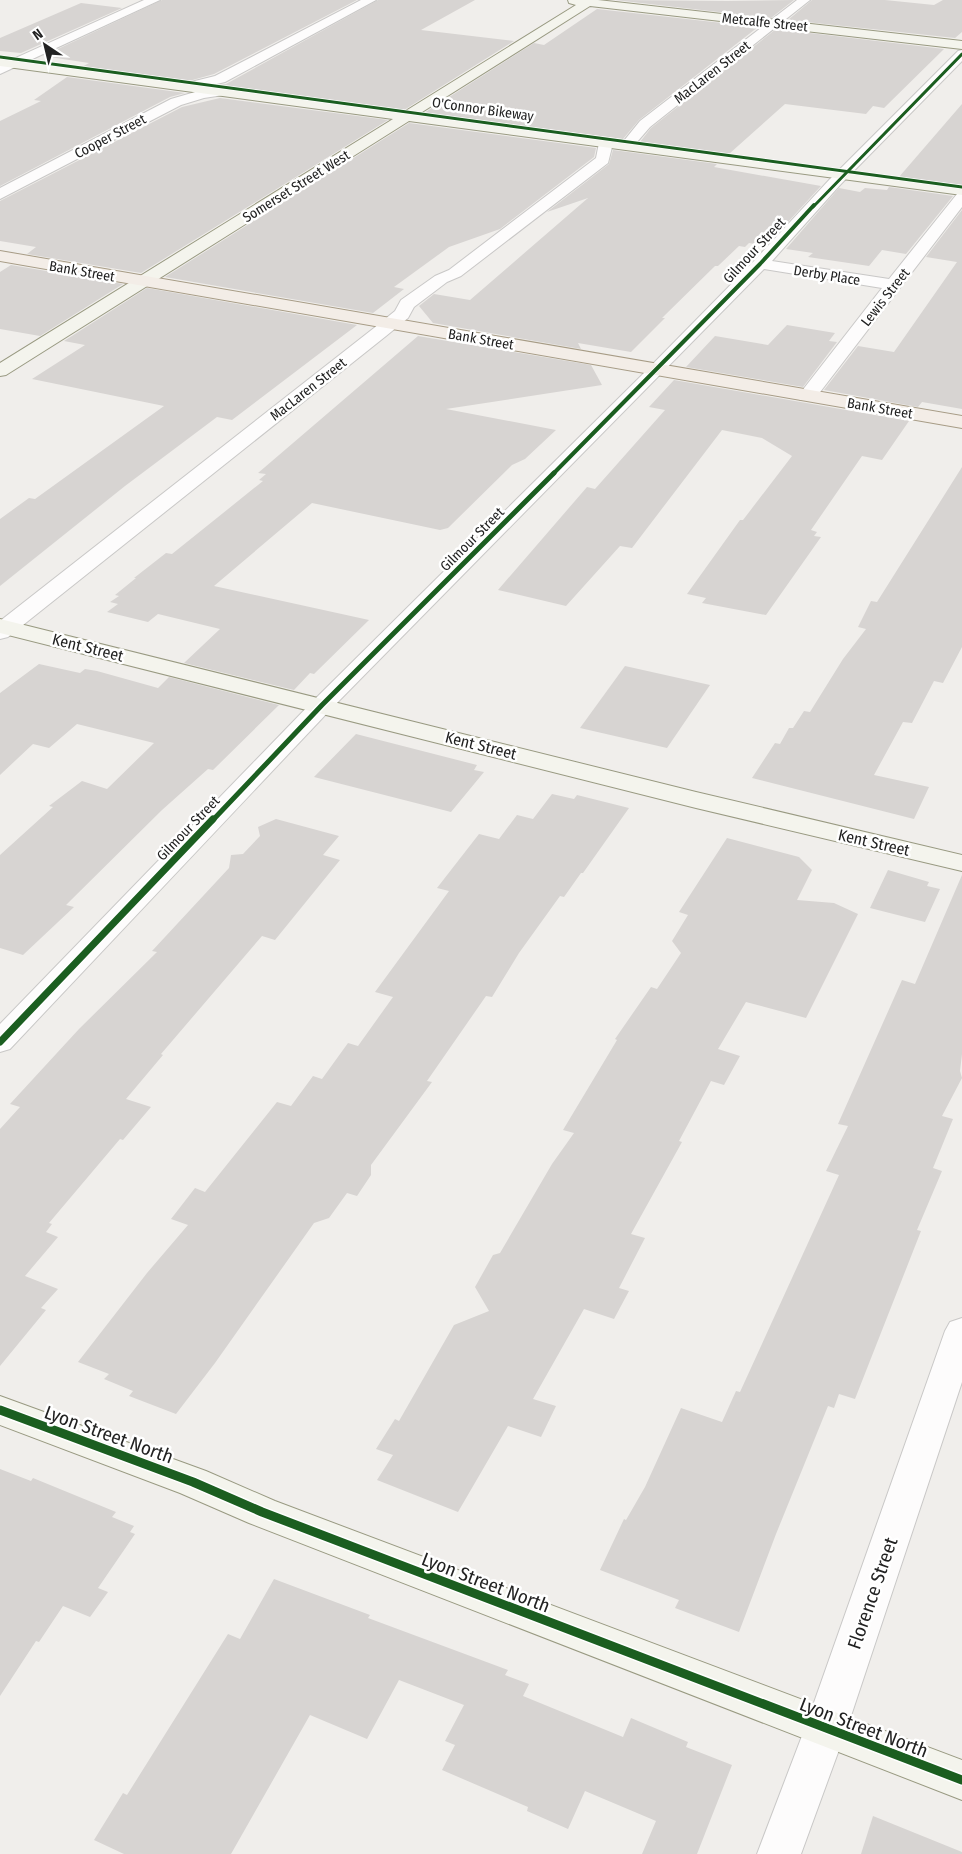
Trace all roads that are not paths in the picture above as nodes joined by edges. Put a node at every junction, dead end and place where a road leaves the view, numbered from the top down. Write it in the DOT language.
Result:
graph roads {
  1 [pos="154,0"];
  2 [pos="370,0"];
  3 [pos="568,0"];
  4 [pos="804,0"];
  5 [pos="590,1"];
  6 [pos="774,23"];
  7 [pos="962,44"];
  8 [pos="962,54"];
  9 [pos="7,63"];
  10 [pos="0,70"];
  11 [pos="184,86"];
  12 [pos="225,91"];
  13 [pos="406,116"];
  14 [pos="606,143"];
  15 [pos="634,147"];
  16 [pos="842,175"];
  17 [pos="962,192"];
  18 [pos="0,194"];
  19 [pos="962,197"];
  20 [pos="0,256"];
  21 [pos="760,264"];
  22 [pos="145,281"];
  23 [pos="894,285"];
  24 [pos="390,323"];
  25 [pos="656,370"];
  26 [pos="0,371"];
  27 [pos="807,396"];
  28 [pos="962,422"];
  29 [pos="2,628"];
  30 [pos="322,705"];
  31 [pos="962,863"];
  32 [pos="0,1042"];
  33 [pos="962,1331"];
  34 [pos="0,1410"];
  35 [pos="826,1728"];
  36 [pos="962,1780"];
  37 [pos="779,1854"];
  1 -- 9 [label="street"];
  2 -- 11 [label="street"];
  3 -- 5 [label="main road, Metcalfe Street"];
  4 -- 6 [label="street, MacLaren Street"];
  5 -- 6 [label="main road, Metcalfe Street"];
  5 -- 13 [label="main road, Somerset Street West"];
  6 -- 7 [label="main road, Metcalfe Street"];
  6 -- 15 [label="street, MacLaren Street"];
  8 -- 16 [label="street, Gilmour Street"];
  9 -- 10 [label="street"];
  9 -- 11 [label="main road"];
  11 -- 12 [label="main road"];
  12 -- 13 [label="main road"];
  12 -- 18 [label="street, Cooper Street"];
  13 -- 14 [label="main road"];
  13 -- 22 [label="main road, Somerset Street West"];
  14 -- 15 [label="main road"];
  14 -- 24 [label="street, MacLaren Street"];
  15 -- 16 [label="main road"];
  16 -- 17 [label="main road"];
  16 -- 21 [label="street, Gilmour Street"];
  19 -- 23 [label="street, Lewis Street"];
  20 -- 22 [label="main road, Bank Street"];
  21 -- 23 [label="street, Derby Place"];
  21 -- 25 [label="street, Gilmour Street"];
  22 -- 24 [label="main road, Bank Street"];
  22 -- 26 [label="main road, Somerset Street West"];
  23 -- 27 [label="street, Lewis Street"];
  24 -- 25 [label="main road, Bank Street"];
  24 -- 29 [label="street, MacLaren Street"];
  25 -- 27 [label="main road, Bank Street"];
  25 -- 30 [label="street, Gilmour Street"];
  27 -- 28 [label="main road, Bank Street"];
  29 -- 30 [label="main road, Kent Street"];
  30 -- 31 [label="main road, Kent Street"];
  30 -- 32 [label="street, Gilmour Street"];
  33 -- 35 [label="street, Florence Street"];
  34 -- 35 [label="main road, Lyon Street North"];
  35 -- 36 [label="main road, Lyon Street North"];
  35 -- 37 [label="street, Florence Street"];
}
